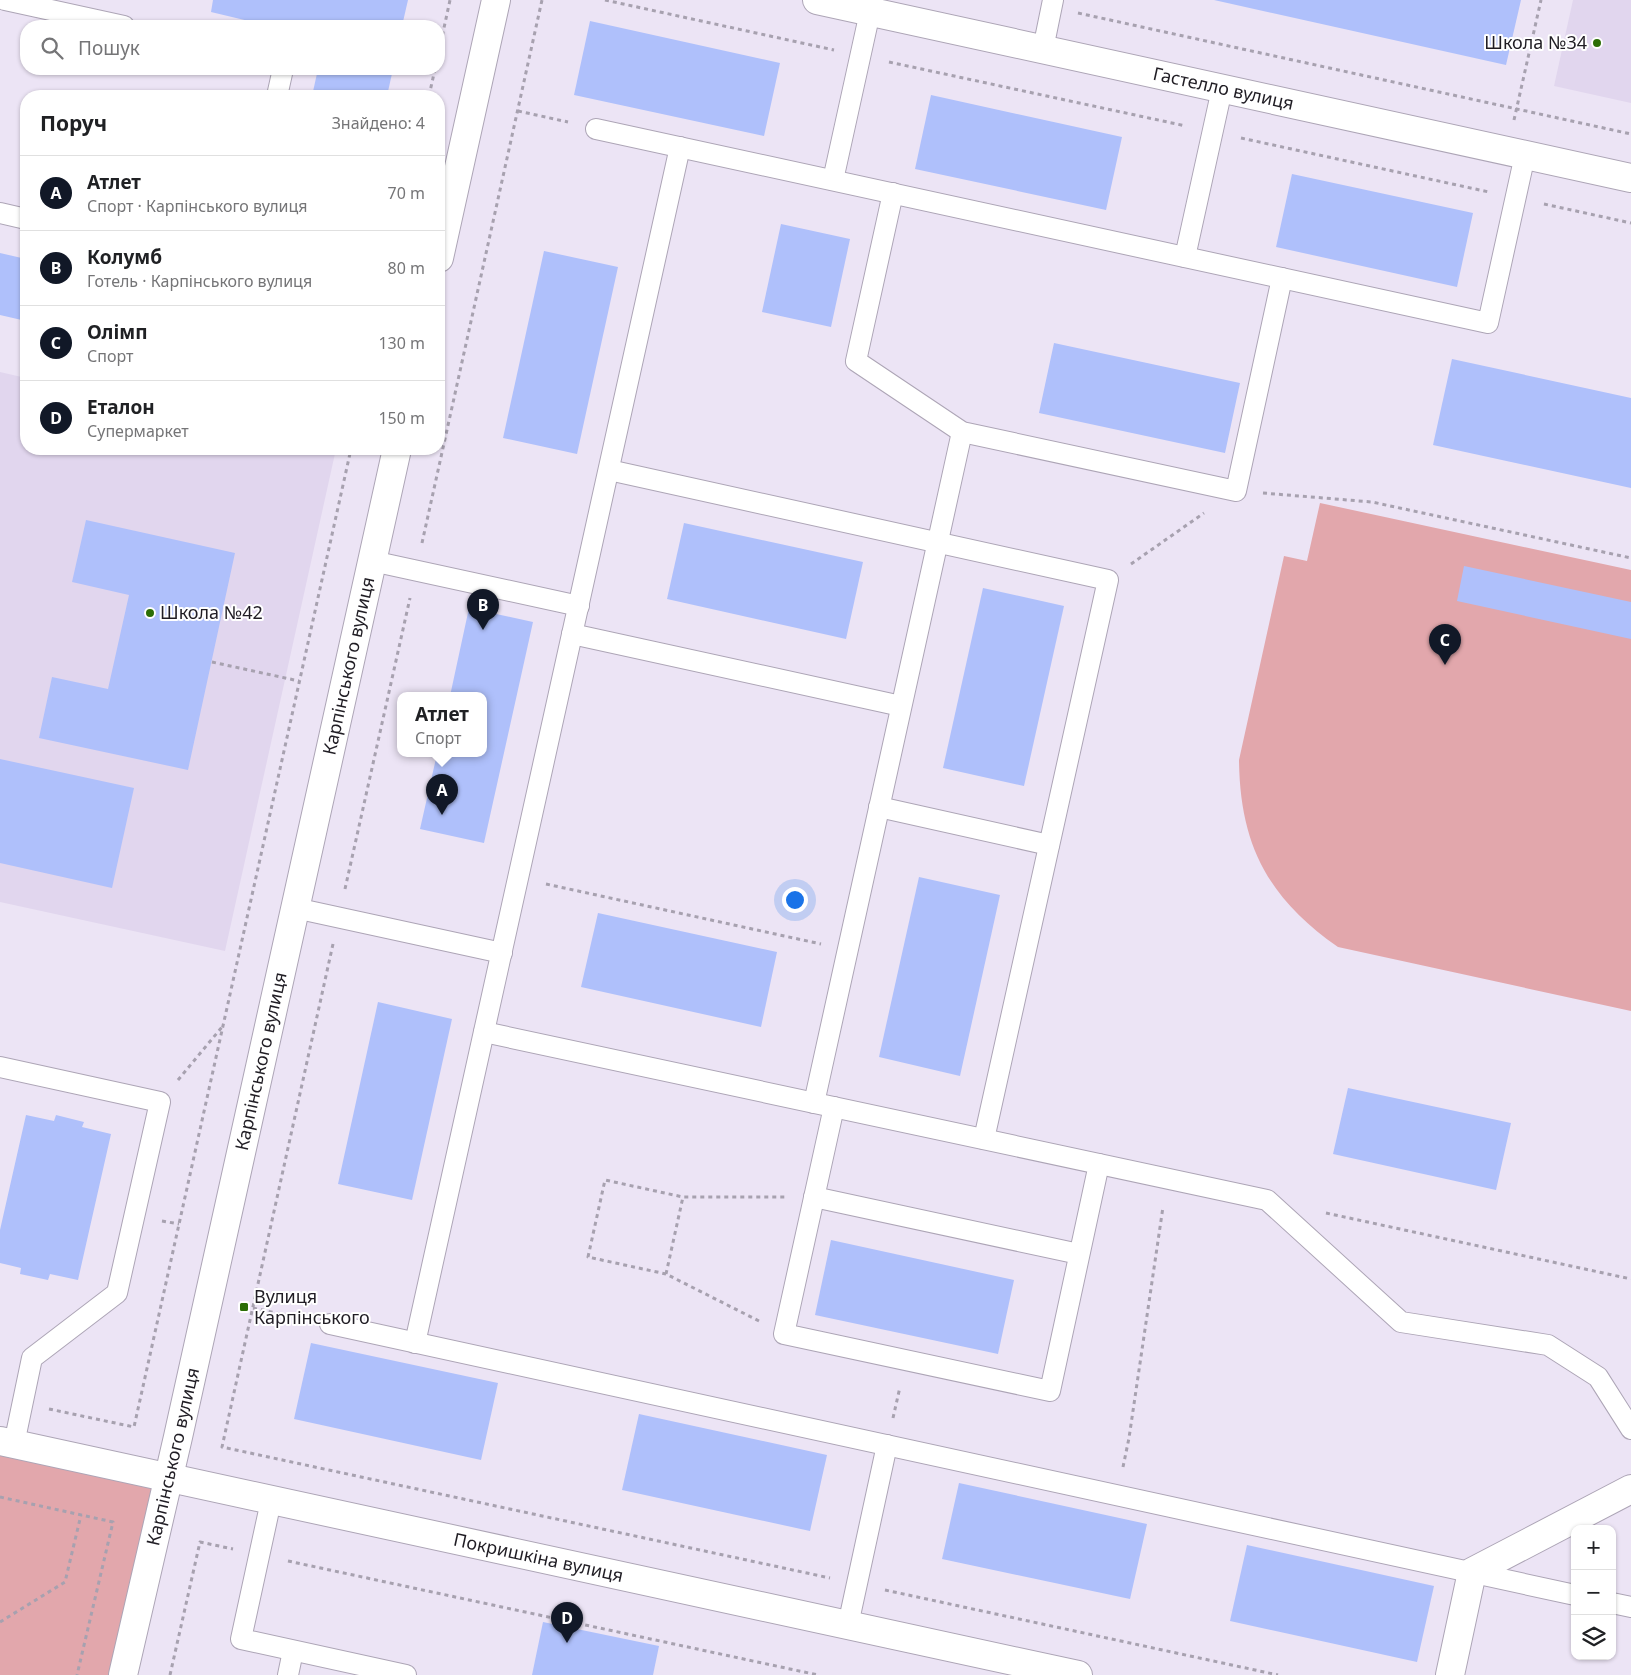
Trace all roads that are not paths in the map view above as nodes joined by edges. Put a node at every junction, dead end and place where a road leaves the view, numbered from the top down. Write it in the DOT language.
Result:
graph roads {
  1 [pos="4,0"];
  2 [pos="496,0"];
  3 [pos="817,0"];
  4 [pos="1052,4"];
  5 [pos="870,12"];
  6 [pos="96,20"];
  7 [pos="1042,49"];
  8 [pos="282,75"];
  9 [pos="1222,89"];
  10 [pos="278,90"];
  11 [pos="596,129"];
  12 [pos="680,147"];
  13 [pos="1516,153"];
  14 [pos="1631,178"];
  15 [pos="833,180"];
  16 [pos="893,193"];
  17 [pos="0,213"];
  18 [pos="20,218"];
  19 [pos="445,231"];
  20 [pos="1185,257"];
  21 [pos="1282,278"];
  22 [pos="962,432"];
  23 [pos="395,455"];
  24 [pos="609,470"];
  25 [pos="938,542"];
  26 [pos="372,561"];
  27 [pos="579,606"];
  28 [pos="572,634"];
  29 [pos="901,706"];
  30 [pos="879,807"];
  31 [pos="1049,845"];
  32 [pos="295,908"];
  33 [pos="502,953"];
  34 [pos="484,1032"];
  35 [pos="0,1067"];
  36 [pos="814,1103"];
  37 [pos="834,1107"];
  38 [pos="984,1139"];
  39 [pos="1099,1164"];
  40 [pos="814,1197"];
  41 [pos="1080,1254"];
  42 [pos="330,1324"];
  43 [pos="416,1343"];
  44 [pos="1631,1429"];
  45 [pos="7,1443"];
  46 [pos="887,1445"];
  47 [pos="169,1478"];
  48 [pos="1631,1489"];
  49 [pos="272,1501"];
  50 [pos="1472,1572"];
  51 [pos="1571,1594"];
  52 [pos="1616,1604"];
  53 [pos="1631,1607"];
  54 [pos="848,1625"];
  55 [pos="293,1651"];
  56 [pos="123,1675"];
  57 [pos="288,1675"];
  58 [pos="406,1675"];
  59 [pos="1078,1675"];
  60 [pos="1450,1675"];
  1 -- 6 [label="lane"];
  2 -- 19 [label="street"];
  3 -- 5 [label="street, Гастелло вулиця"];
  4 -- 7 [label="lane"];
  5 -- 7 [label="street, Гастелло вулиця"];
  5 -- 15 [label="lane"];
  7 -- 9 [label="street, Гастелло вулиця"];
  8 -- 10 [label="lane"];
  9 -- 13 [label="street, Гастелло вулиця"];
  9 -- 20 [label="lane"];
  11 -- 12 [label="lane"];
  12 -- 15 [label="lane"];
  12 -- 24 [label="lane"];
  13 -- 14 [label="street, Гастелло вулиця"];
  13 -- 21 [label="lane"];
  15 -- 16 [label="lane"];
  16 -- 20 [label="lane"];
  16 -- 22 [label="lane"];
  17 -- 18 [label="lane"];
  20 -- 21 [label="lane"];
  21 -- 22 [label="lane"];
  22 -- 25 [label="lane"];
  23 -- 26 [label="street, Карпінського вулиця"];
  24 -- 25 [label="lane"];
  24 -- 27 [label="lane"];
  25 -- 29 [label="lane"];
  25 -- 31 [label="lane"];
  26 -- 27 [label="lane"];
  26 -- 32 [label="street, Карпінського вулиця"];
  27 -- 28 [label="lane"];
  28 -- 29 [label="lane"];
  28 -- 33 [label="lane"];
  29 -- 30 [label="lane"];
  30 -- 31 [label="lane"];
  30 -- 36 [label="lane"];
  31 -- 38 [label="lane"];
  32 -- 33 [label="lane"];
  32 -- 47 [label="street, Карпінського вулиця"];
  33 -- 34 [label="lane"];
  34 -- 36 [label="lane"];
  34 -- 43 [label="lane"];
  35 -- 45 [label="lane"];
  36 -- 37 [label="lane"];
  37 -- 38 [label="lane"];
  37 -- 40 [label="lane"];
  38 -- 39 [label="lane"];
  39 -- 41 [label="lane"];
  39 -- 44 [label="lane"];
  40 -- 41 [label="lane"];
  40 -- 41 [label="lane"];
  42 -- 43 [label="lane"];
  43 -- 46 [label="lane"];
  45 -- 47 [label="street, Покришкіна вулиця"];
  46 -- 50 [label="lane"];
  46 -- 54 [label="lane"];
  47 -- 49 [label="street, Покришкіна вулиця"];
  47 -- 56 [label="street, Карпінського вулиця"];
  48 -- 50 [label="street"];
  49 -- 54 [label="street, Покришкіна вулиця"];
  49 -- 55 [label="lane"];
  50 -- 51 [label="lane"];
  50 -- 60 [label="street"];
  52 -- 53 [label="lane"];
  54 -- 59 [label="street, Покришкіна вулиця"];
  55 -- 57 [label="lane"];
  55 -- 58 [label="lane"];
}
